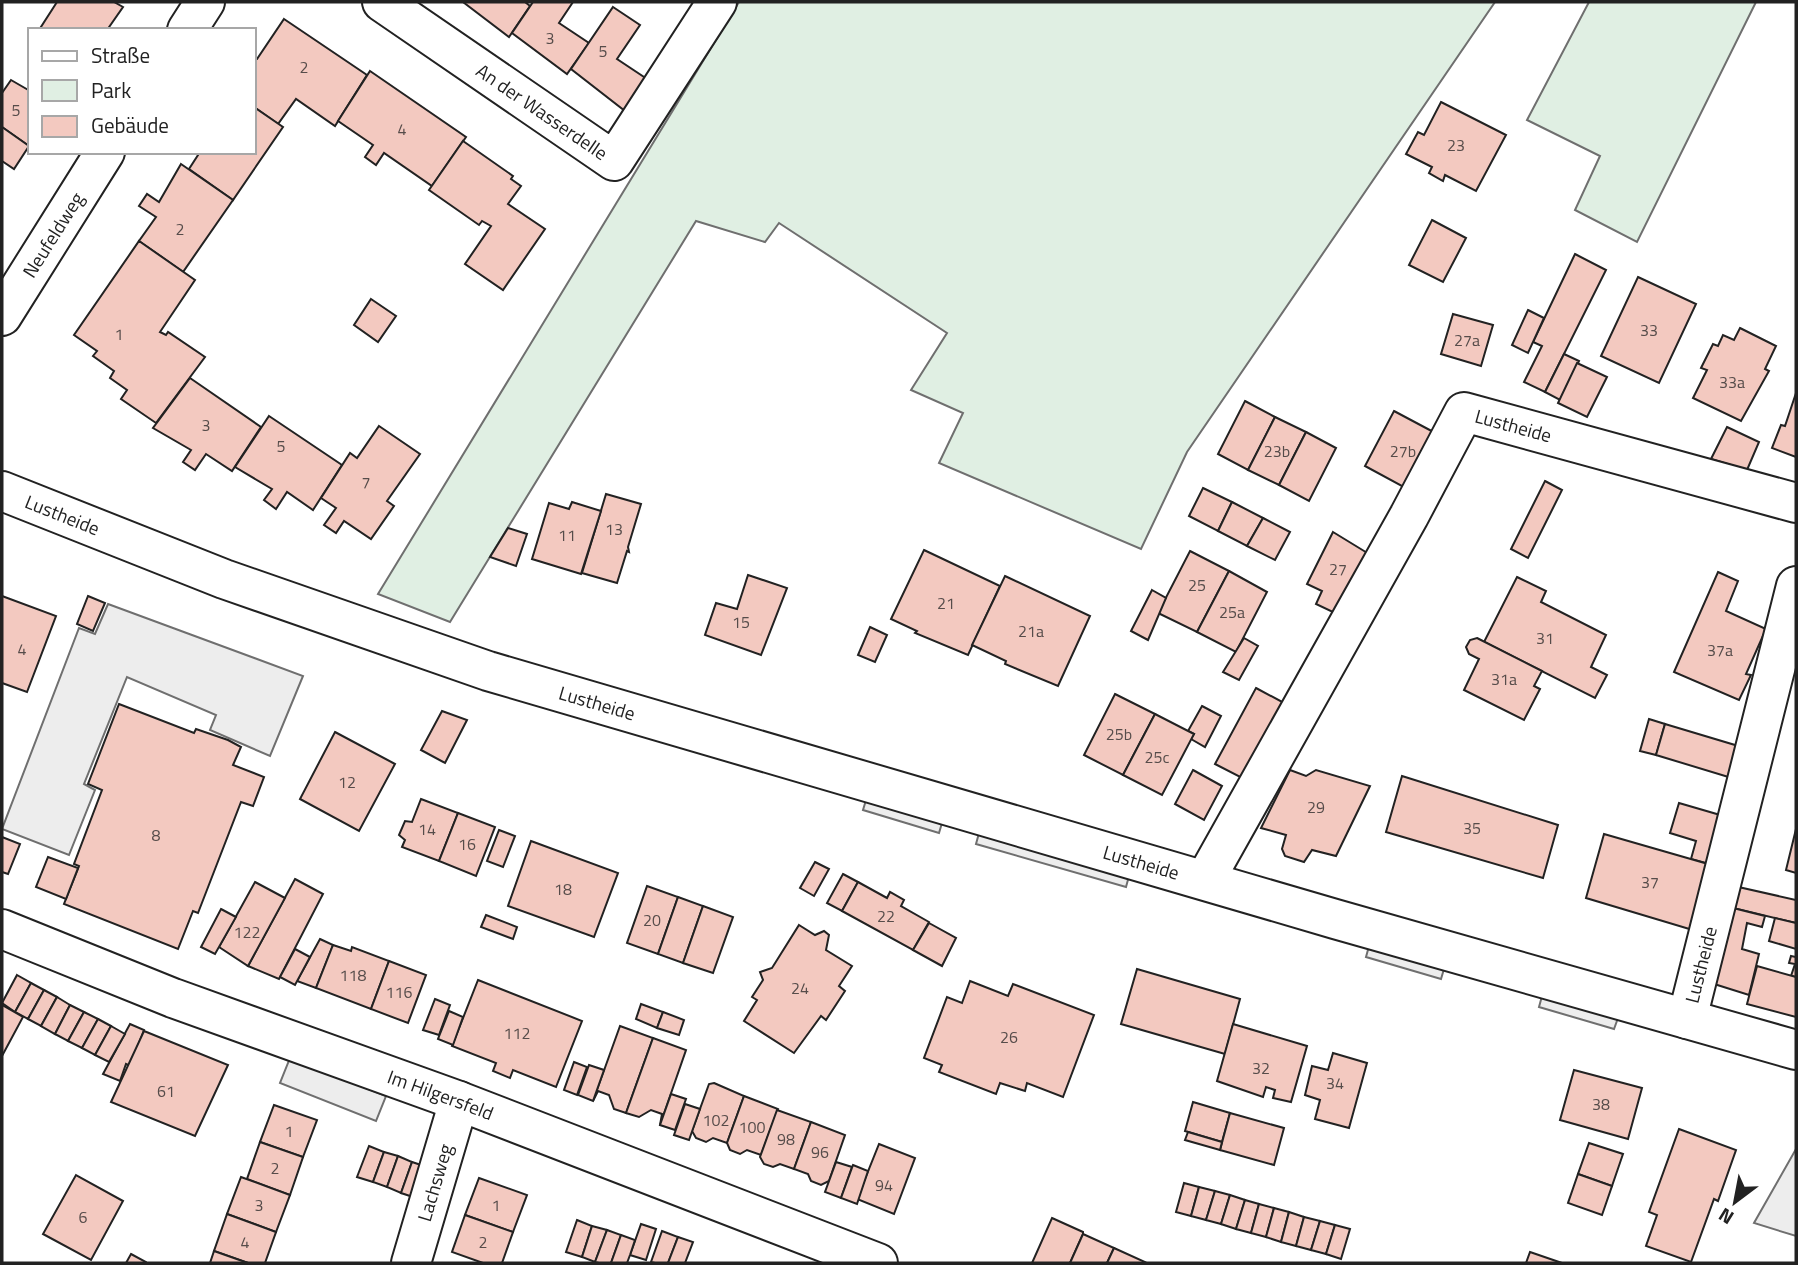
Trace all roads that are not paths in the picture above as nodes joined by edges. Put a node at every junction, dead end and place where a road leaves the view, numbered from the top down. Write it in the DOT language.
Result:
graph roads {
  1 [pos="205,2"];
  2 [pos="382,2"];
  3 [pos="717,2"];
  4 [pos="188,28"];
  5 [pos="104,154"];
  6 [pos="2,316"];
  7 [pos="2,491"];
  8 [pos="1796,503"];
  9 [pos="1796,586"];
  10 [pos="1205,880"];
  11 [pos="2,929"];
  12 [pos="1687,1019"];
  13 [pos="1796,1050"];
  14 [pos="459,1101"];
  15 [pos="411,1263"];
  16 [pos="878,1263"];
  1 -- 4 [label="street"];
  2 -- 3 [label="street, An der Wasserdelle"];
  5 -- 6 [label="street, Neufeldweg"];
  7 -- 10 [label="street, Lustheide"];
  8 -- 10 [label="street, Lustheide"];
  9 -- 12 [label="street, Lustheide"];
  10 -- 12 [label="street, Lustheide"];
  11 -- 14 [label="street, Im Hilgersfeld"];
  12 -- 13 [label="street, Lustheide"];
  14 -- 15 [label="street, Lachsweg"];
  14 -- 16 [label="street, Im Hilgersfeld"];
}
